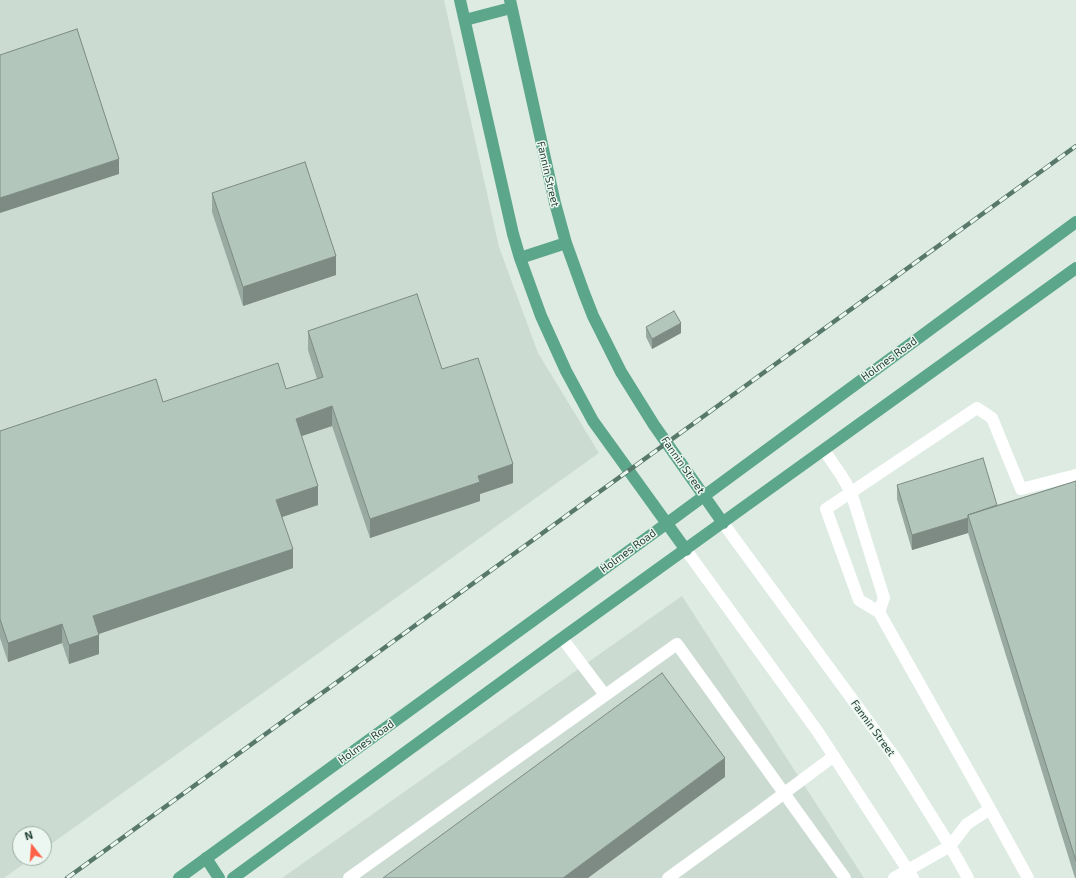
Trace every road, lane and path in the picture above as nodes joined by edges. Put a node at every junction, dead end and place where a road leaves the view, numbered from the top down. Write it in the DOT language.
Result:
graph roads {
  1 [pos="460,0"];
  2 [pos="511,4"];
  3 [pos="465,20"];
  4 [pos="1076,222"];
  5 [pos="566,243"];
  6 [pos="520,258"];
  7 [pos="1076,268"];
  8 [pos="824,450"];
  9 [pos="1076,474"];
  10 [pos="851,492"];
  11 [pos="704,495"];
  12 [pos="723,523"];
  13 [pos="666,524"];
  14 [pos="686,550"];
  15 [pos="879,612"];
  16 [pos="562,638"];
  17 [pos="605,695"];
  18 [pos="834,756"];
  19 [pos="785,793"];
  20 [pos="990,809"];
  21 [pos="950,846"];
  22 [pos="206,858"];
  23 [pos="911,874"];
  24 [pos="179,878"];
  25 [pos="219,878"];
  26 [pos="233,878"];
  27 [pos="349,878"];
  28 [pos="668,878"];
  29 [pos="845,878"];
  30 [pos="894,878"];
  31 [pos="968,878"];
  32 [pos="1028,878"];
  1 -- 3 [label="main road"];
  2 -- 3 [label="main road"];
  2 -- 5 [label="main road, Fannin Street"];
  3 -- 6 [label="main road"];
  4 -- 11 [label="main road, Holmes Road"];
  5 -- 6 [label="main road"];
  5 -- 11 [label="main road, Fannin Street"];
  6 -- 13 [label="main road"];
  7 -- 8 [label="main road"];
  8 -- 10 [label="street"];
  8 -- 12 [label="main road"];
  9 -- 10 [label="street"];
  10 -- 15 [label="street"];
  10 -- 15 [label="street"];
  11 -- 12 [label="main road, Fannin Street"];
  11 -- 13 [label="main road, Holmes Road"];
  12 -- 14 [label="main road"];
  12 -- 21 [label="street, Fannin Street"];
  13 -- 14 [label="main road"];
  13 -- 22 [label="main road, Holmes Road"];
  14 -- 16 [label="main road"];
  14 -- 18 [label="street"];
  15 -- 20 [label="street"];
  16 -- 17 [label="street"];
  16 -- 26 [label="main road"];
  17 -- 19 [label="street"];
  17 -- 27 [label="street"];
  18 -- 19 [label="street"];
  18 -- 23 [label="street"];
  19 -- 28 [label="street"];
  19 -- 29 [label="street"];
  20 -- 21 [label="street"];
  20 -- 32 [label="street"];
  21 -- 23 [label="street"];
  21 -- 31 [label="street, Fannin Street"];
  22 -- 24 [label="main road, Holmes Road"];
  22 -- 25 [label="main road"];
  23 -- 30 [label="street"];
}
